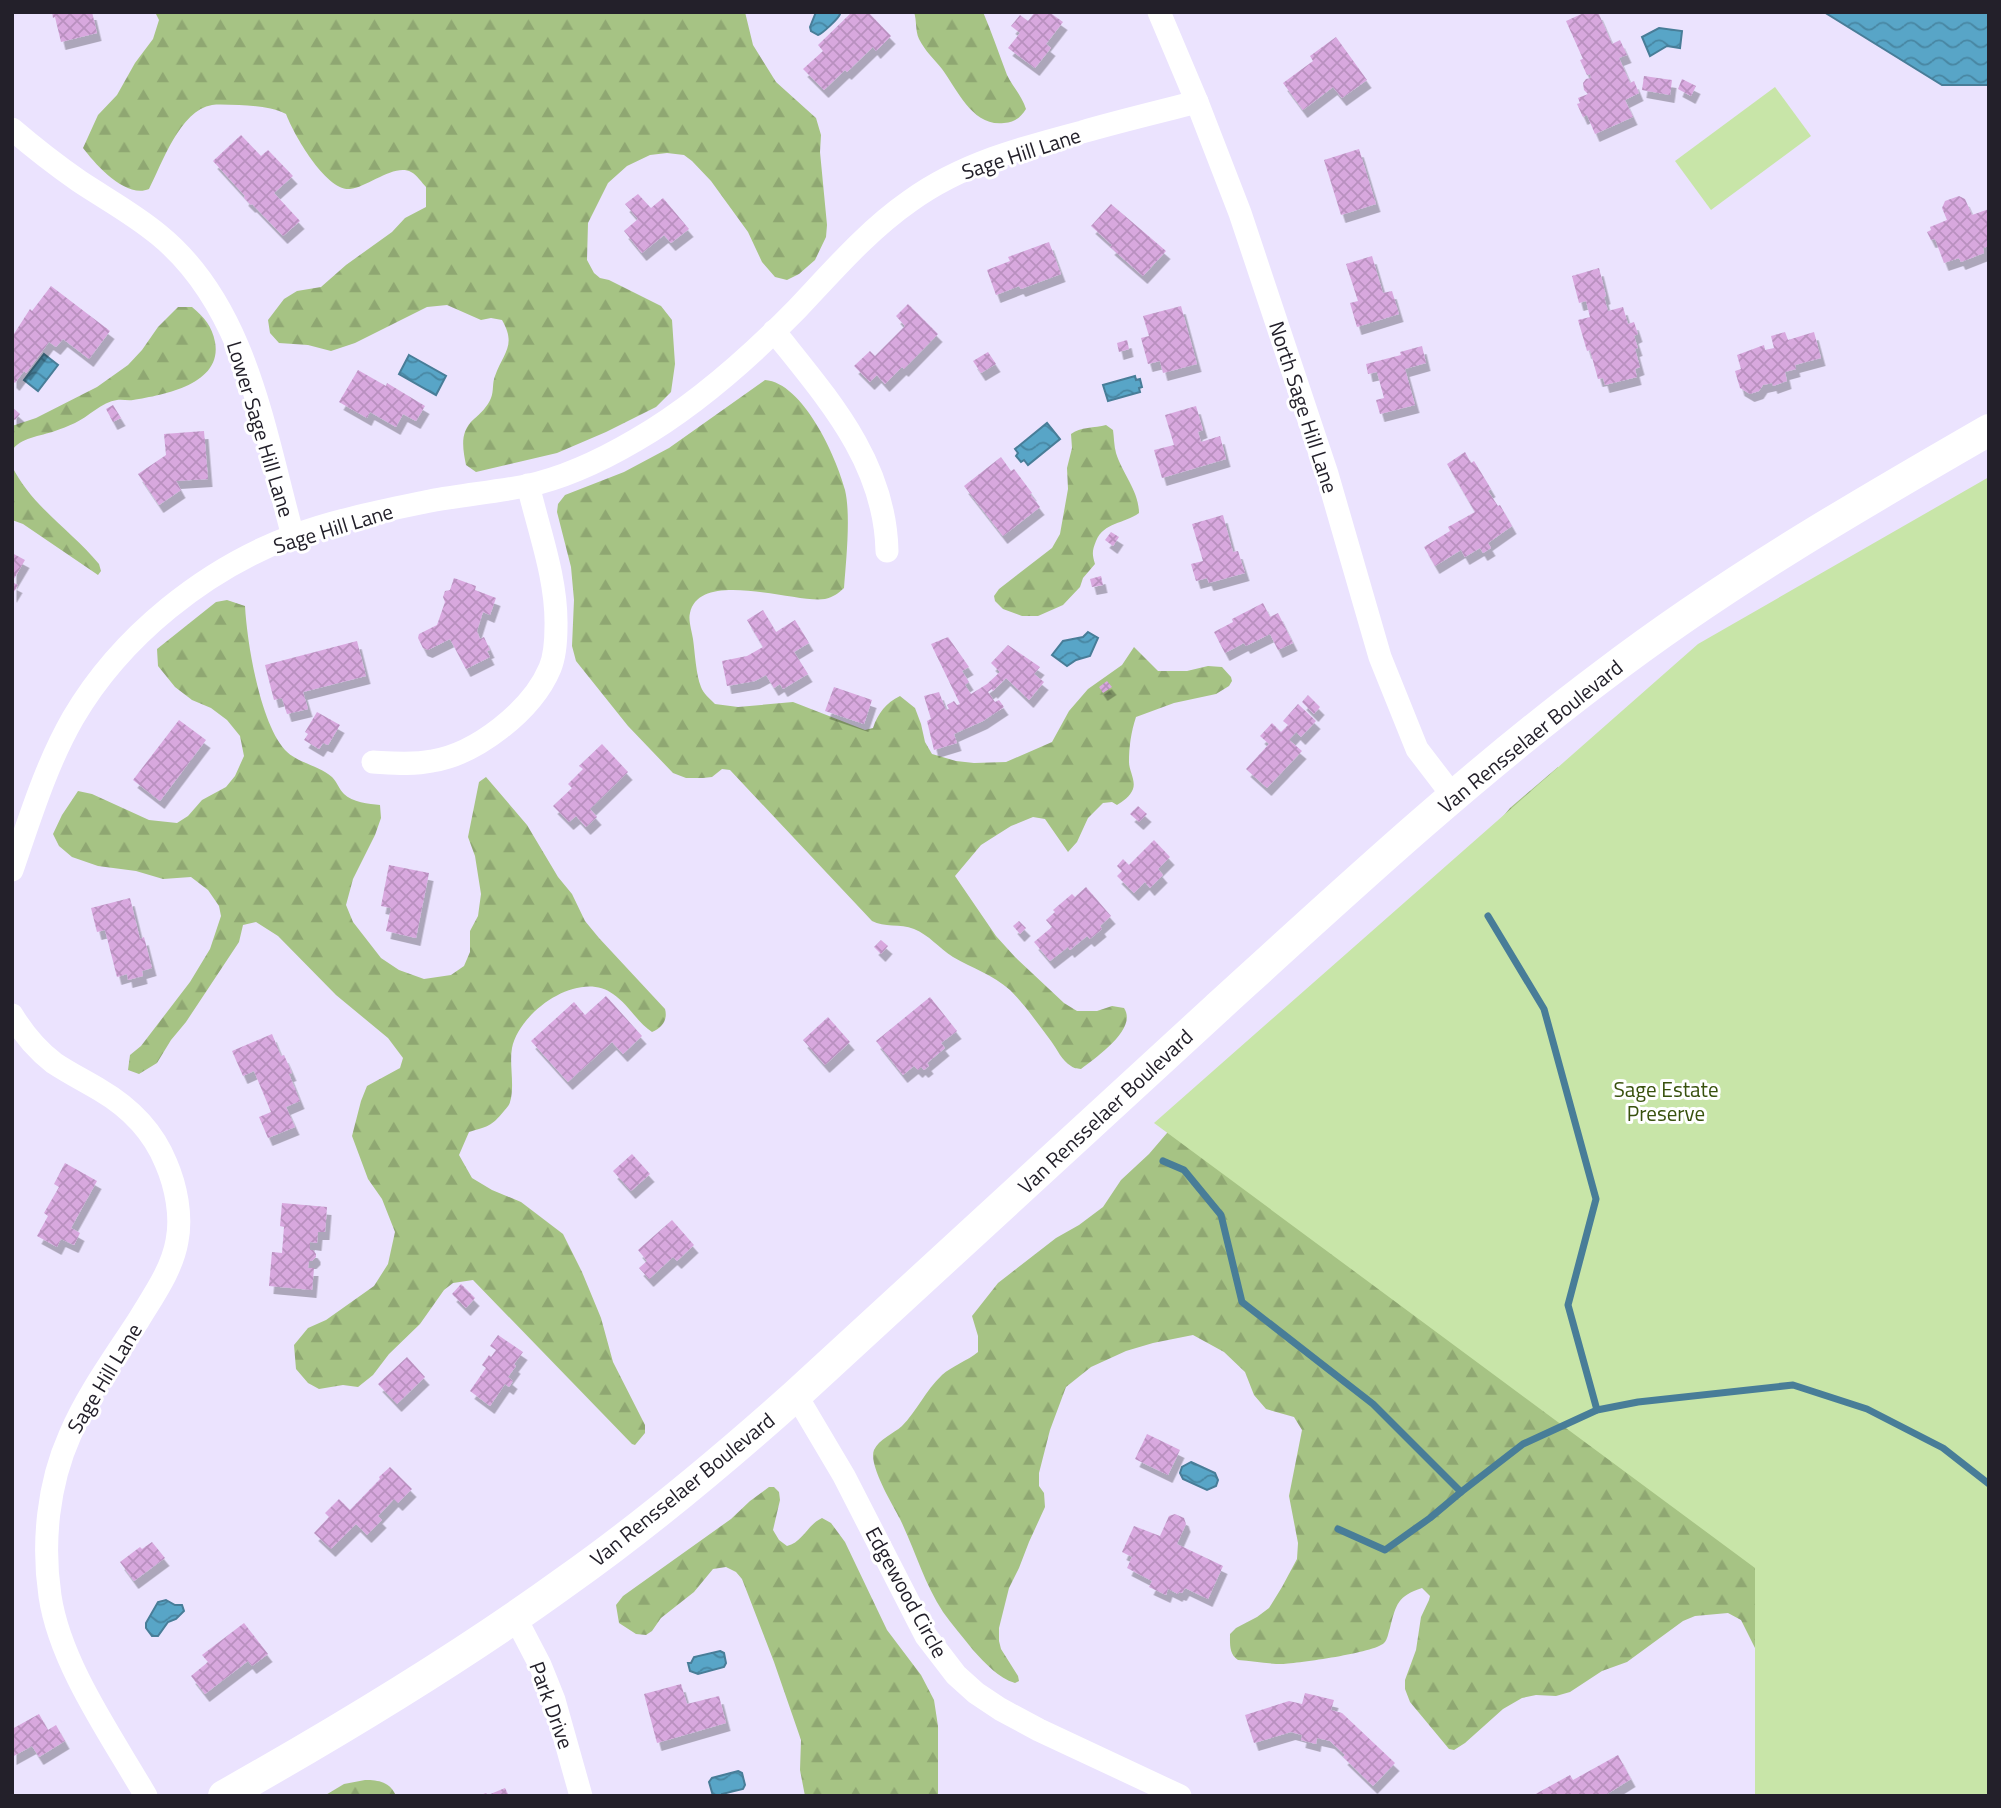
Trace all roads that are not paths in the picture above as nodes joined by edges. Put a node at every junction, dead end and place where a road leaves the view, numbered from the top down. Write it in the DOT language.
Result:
graph roads {
  1 [pos="1159,12"];
  2 [pos="1197,102"];
  3 [pos="12,129"];
  4 [pos="774,331"];
  5 [pos="1989,430"];
  6 [pos="528,485"];
  7 [pos="293,536"];
  8 [pos="887,551"];
  9 [pos="373,762"];
  10 [pos="1453,796"];
  11 [pos="12,870"];
  12 [pos="12,1015"];
  13 [pos="796,1395"];
  14 [pos="515,1617"];
  15 [pos="146,1796"];
  16 [pos="224,1796"];
  17 [pos="581,1796"];
  18 [pos="1180,1796"];
  1 -- 2 [label="street, North Sage Hill Lane"];
  2 -- 4 [label="street, Sage Hill Lane"];
  2 -- 10 [label="street, North Sage Hill Lane"];
  3 -- 7 [label="street, Lower Sage Hill Lane"];
  4 -- 6 [label="street, Sage Hill Lane"];
  4 -- 8 [label="street"];
  5 -- 10 [label="main road, Van Rensselaer Boulevard"];
  6 -- 7 [label="street, Sage Hill Lane"];
  6 -- 9 [label="street"];
  7 -- 11 [label="street, Sage Hill Lane"];
  10 -- 13 [label="main road, Van Rensselaer Boulevard"];
  12 -- 15 [label="street, Sage Hill Lane"];
  13 -- 14 [label="main road, Van Rensselaer Boulevard"];
  13 -- 18 [label="street, Edgewood Circle"];
  14 -- 16 [label="main road, Van Rensselaer Boulevard"];
  14 -- 17 [label="street, Park Drive"];
}
